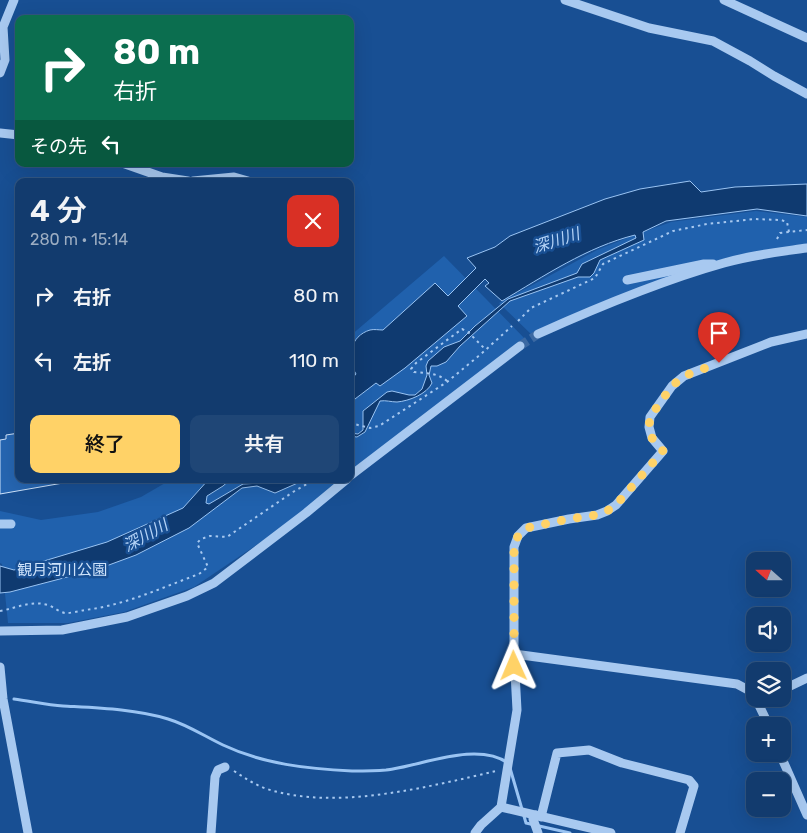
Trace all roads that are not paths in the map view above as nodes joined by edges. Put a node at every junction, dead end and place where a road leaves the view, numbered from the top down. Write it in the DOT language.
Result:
graph roads {
  1 [pos="14,0"];
  2 [pos="565,0"];
  3 [pos="724,0"];
  4 [pos="1,27"];
  5 [pos="807,38"];
  6 [pos="0,72"];
  7 [pos="807,94"];
  8 [pos="0,133"];
  9 [pos="15,135"];
  10 [pos="134,167"];
  11 [pos="168,178"];
  12 [pos="224,178"];
  13 [pos="238,178"];
  14 [pos="807,248"];
  15 [pos="714,266"];
  16 [pos="627,280"];
  17 [pos="538,334"];
  18 [pos="807,334"];
  19 [pos="520,346"];
  20 [pos="354,473"];
  21 [pos="342,483"];
  22 [pos="0,524"];
  23 [pos="11,524"];
  24 [pos="0,631"];
  25 [pos="514,654"];
  26 [pos="0,668"];
  27 [pos="807,678"];
  28 [pos="791,686"];
  29 [pos="746,689"];
  30 [pos="784,762"];
  31 [pos="225,767"];
  32 [pos="501,807"];
  33 [pos="807,815"];
  34 [pos="538,816"];
  35 [pos="28,833"];
  36 [pos="211,833"];
  37 [pos="475,833"];
  38 [pos="538,833"];
  39 [pos="611,833"];
  40 [pos="680,833"];
  1 -- 4 [label="street"];
  2 -- 7 [label="street"];
  3 -- 5 [label="street"];
  4 -- 6 [label="street"];
  8 -- 9 [label="street"];
  10 -- 11 [label="street"];
  12 -- 13 [label="street"];
  14 -- 15 [label="street"];
  15 -- 16 [label="street"];
  15 -- 17 [label="street"];
  18 -- 25 [label="street"];
  19 -- 20 [label="street"];
  21 -- 24 [label="street"];
  22 -- 23 [label="street"];
  25 -- 29 [label="street"];
  25 -- 32 [label="street"];
  26 -- 35 [label="street"];
  27 -- 28 [label="street"];
  30 -- 33 [label="street"];
  31 -- 36 [label="street"];
  32 -- 34 [label="street"];
  32 -- 37 [label="street"];
  34 -- 38 [label="street"];
  34 -- 39 [label="street"];
  34 -- 40 [label="street"];
}
